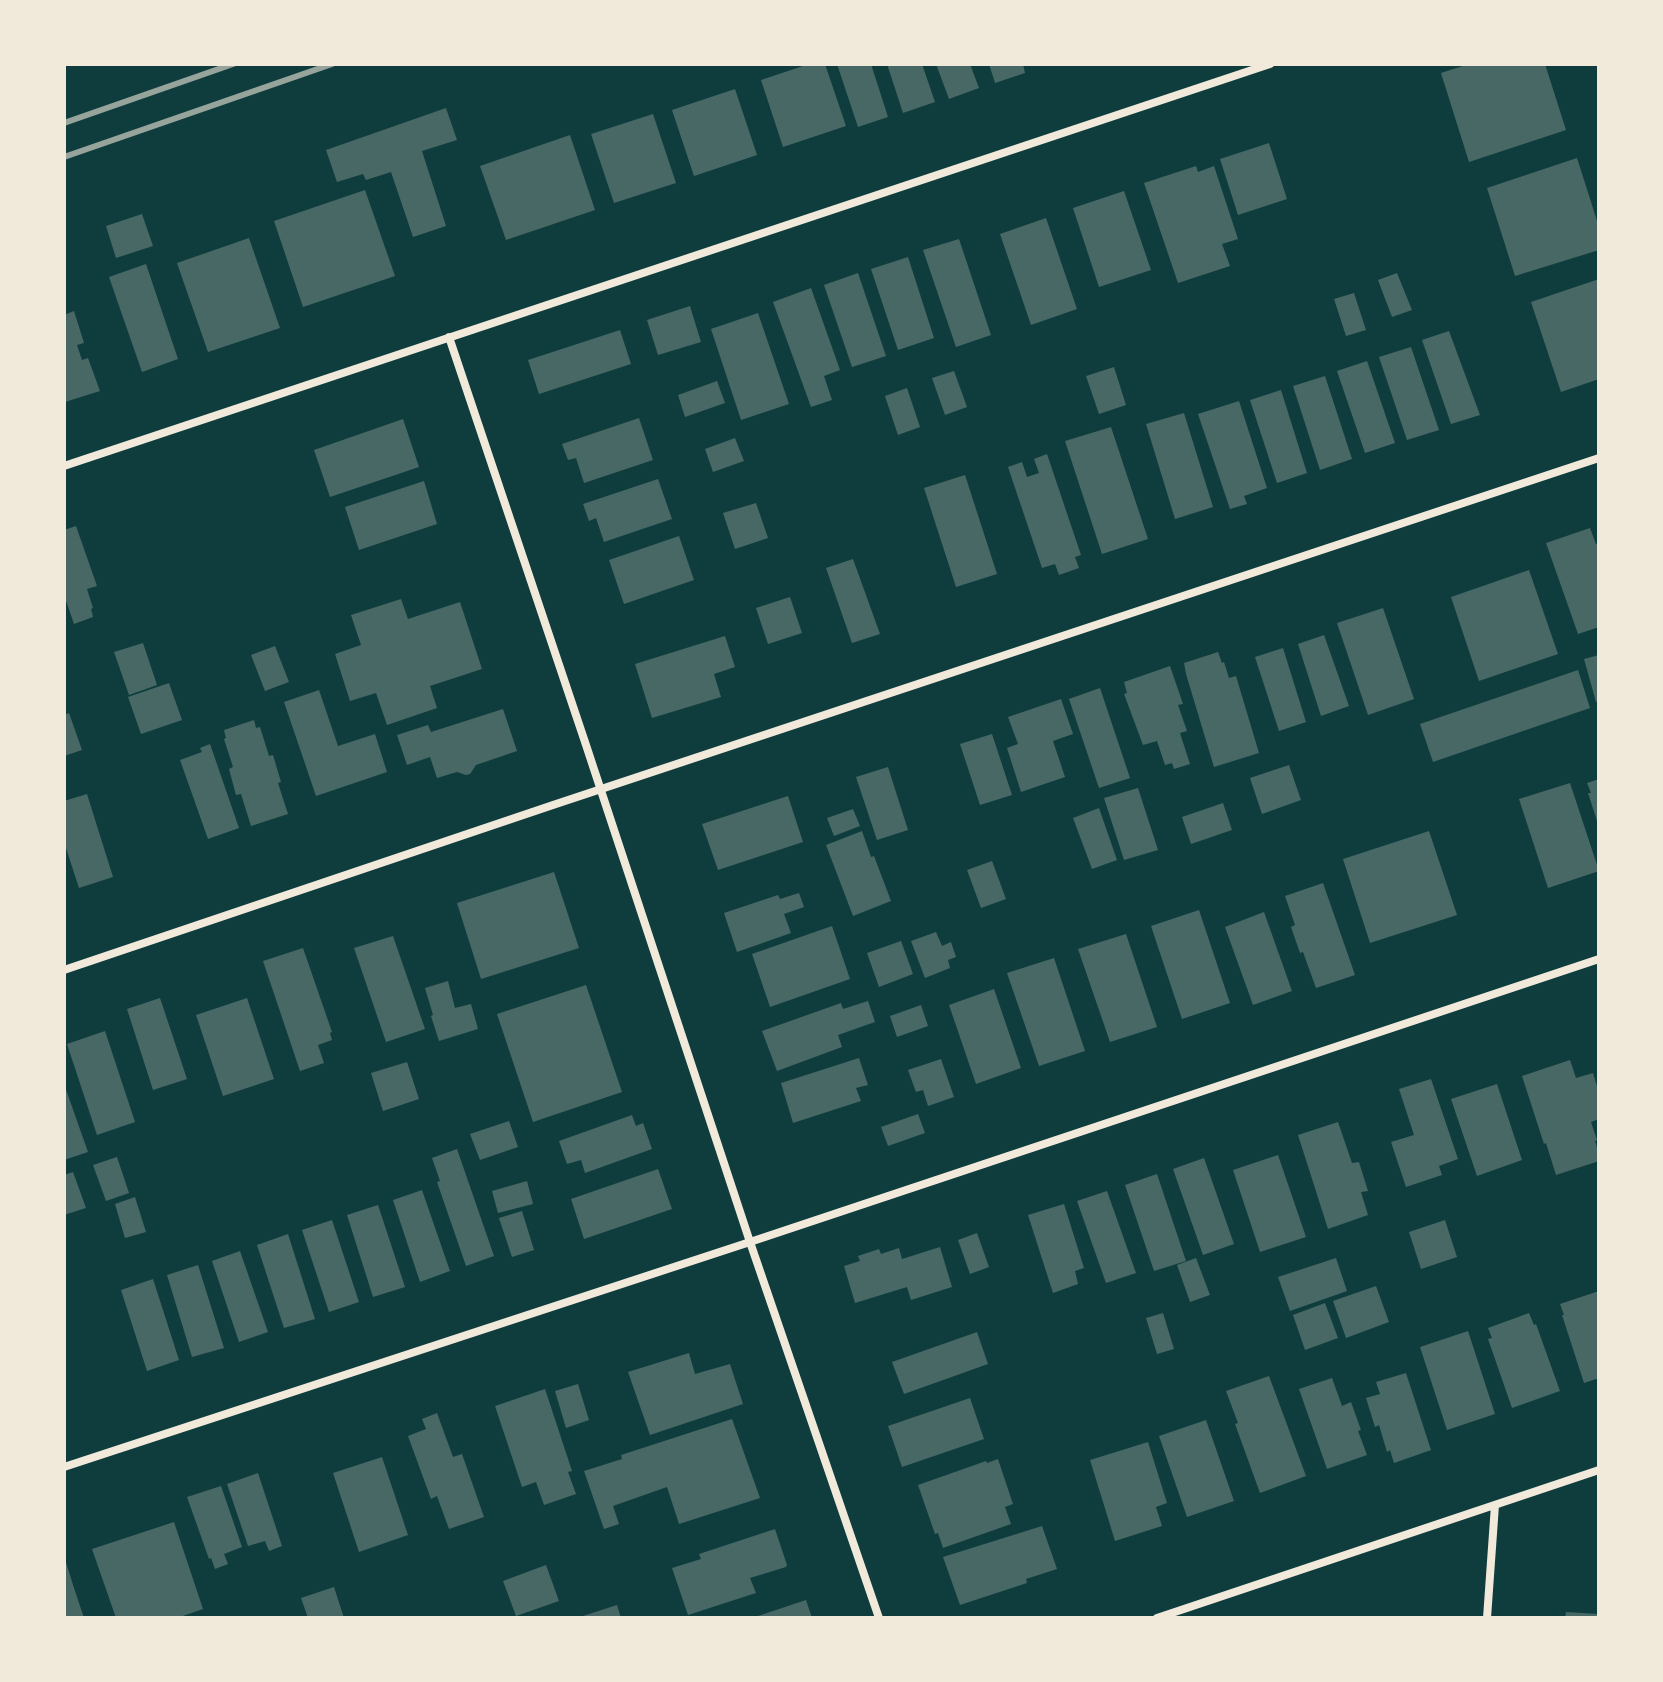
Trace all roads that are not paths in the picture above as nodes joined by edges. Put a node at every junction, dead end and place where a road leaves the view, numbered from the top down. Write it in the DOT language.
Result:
graph roads {
  1 [pos="1270,64"];
  2 [pos="449,337"];
  3 [pos="1599,458"];
  4 [pos="64,466"];
  5 [pos="601,789"];
  6 [pos="1599,959"];
  7 [pos="64,970"];
  8 [pos="750,1242"];
  9 [pos="64,1467"];
  10 [pos="1599,1470"];
  11 [pos="1495,1505"];
  12 [pos="879,1618"];
  13 [pos="1157,1618"];
  14 [pos="1487,1618"];
  1 -- 2 [label="street"];
  2 -- 4 [label="street"];
  2 -- 5 [label="street"];
  3 -- 5 [label="street"];
  5 -- 7 [label="street"];
  5 -- 8 [label="street"];
  6 -- 8 [label="street"];
  8 -- 9 [label="street"];
  8 -- 12 [label="street"];
  10 -- 11 [label="street"];
  11 -- 13 [label="street"];
  11 -- 14 [label="street"];
}
